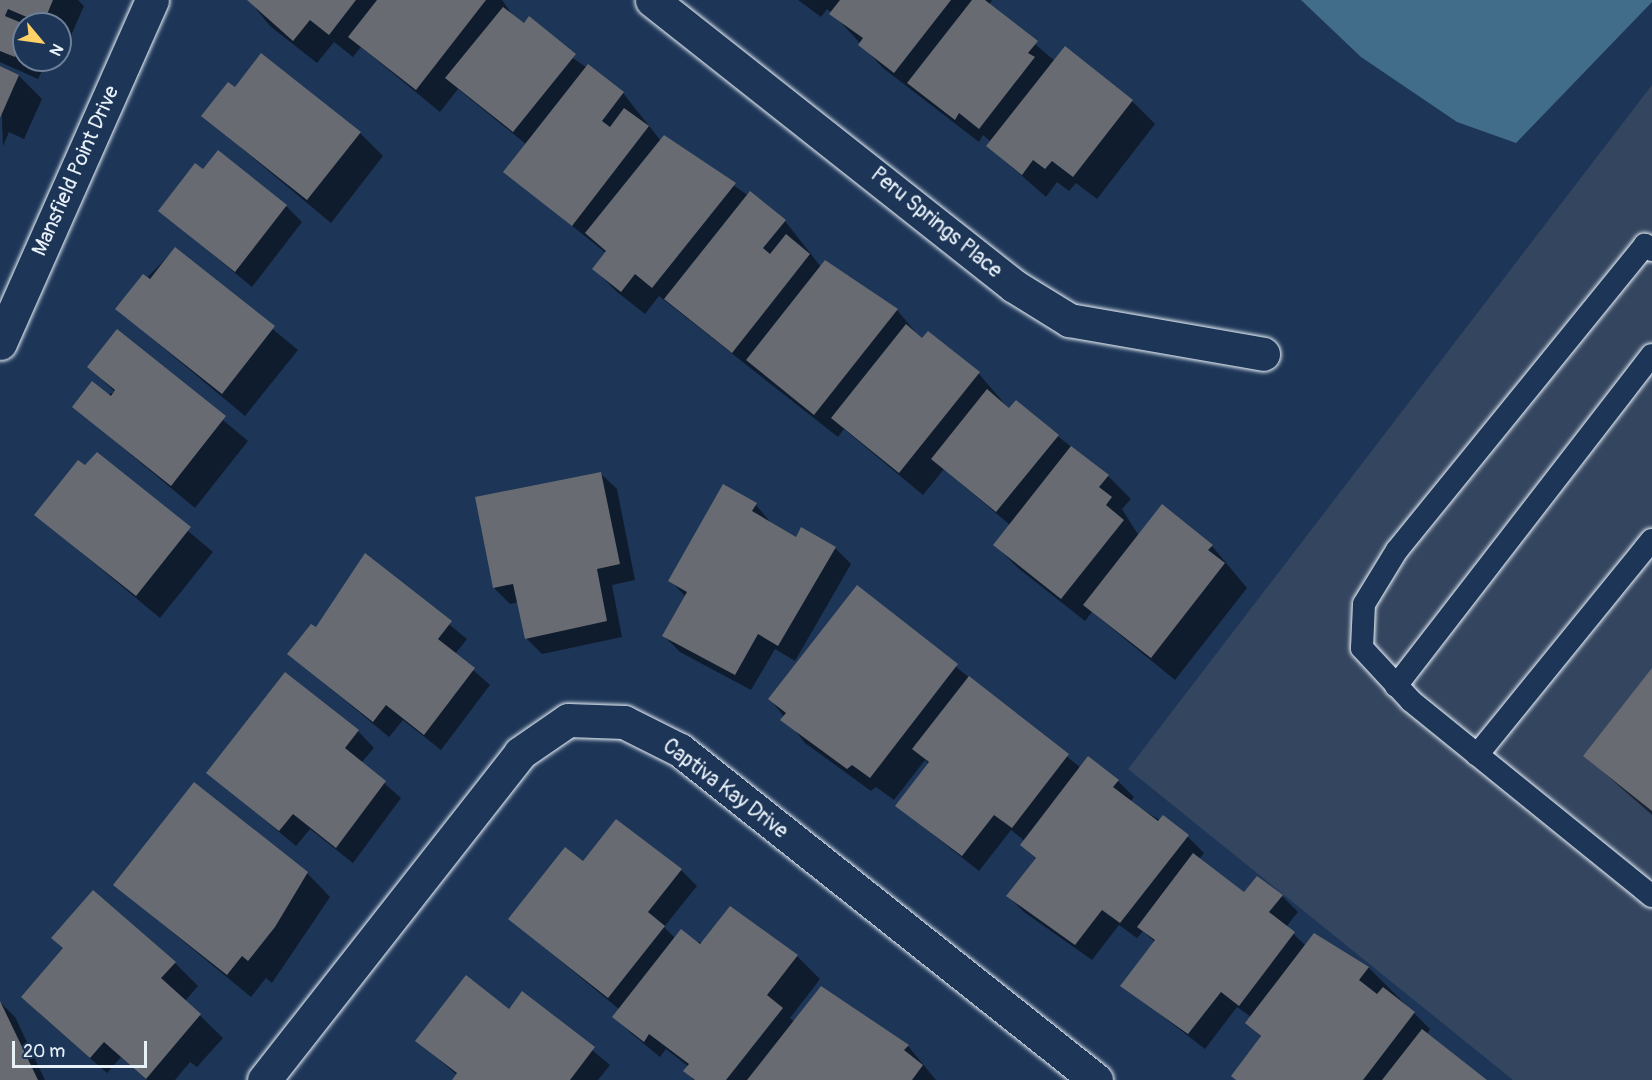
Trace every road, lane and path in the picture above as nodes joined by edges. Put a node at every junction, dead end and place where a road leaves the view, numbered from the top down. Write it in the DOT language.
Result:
graph roads {
  1 [pos="152,0"];
  2 [pos="652,0"];
  3 [pos="1650,243"];
  4 [pos="0,343"];
  5 [pos="1263,354"];
  6 [pos="1652,355"];
  7 [pos="1652,540"];
  8 [pos="1396,686"];
  9 [pos="1478,755"];
  10 [pos="1652,896"];
  11 [pos="264,1080"];
  12 [pos="1096,1080"];
  1 -- 4 [label="street, Mansfield Point Drive"];
  2 -- 5 [label="street, Peru Springs Place"];
  3 -- 8 [label="lane"];
  6 -- 8 [label="lane"];
  7 -- 9 [label="lane"];
  8 -- 9 [label="lane"];
  9 -- 10 [label="lane"];
  11 -- 12 [label="street, Captiva Kay Drive"];
}
